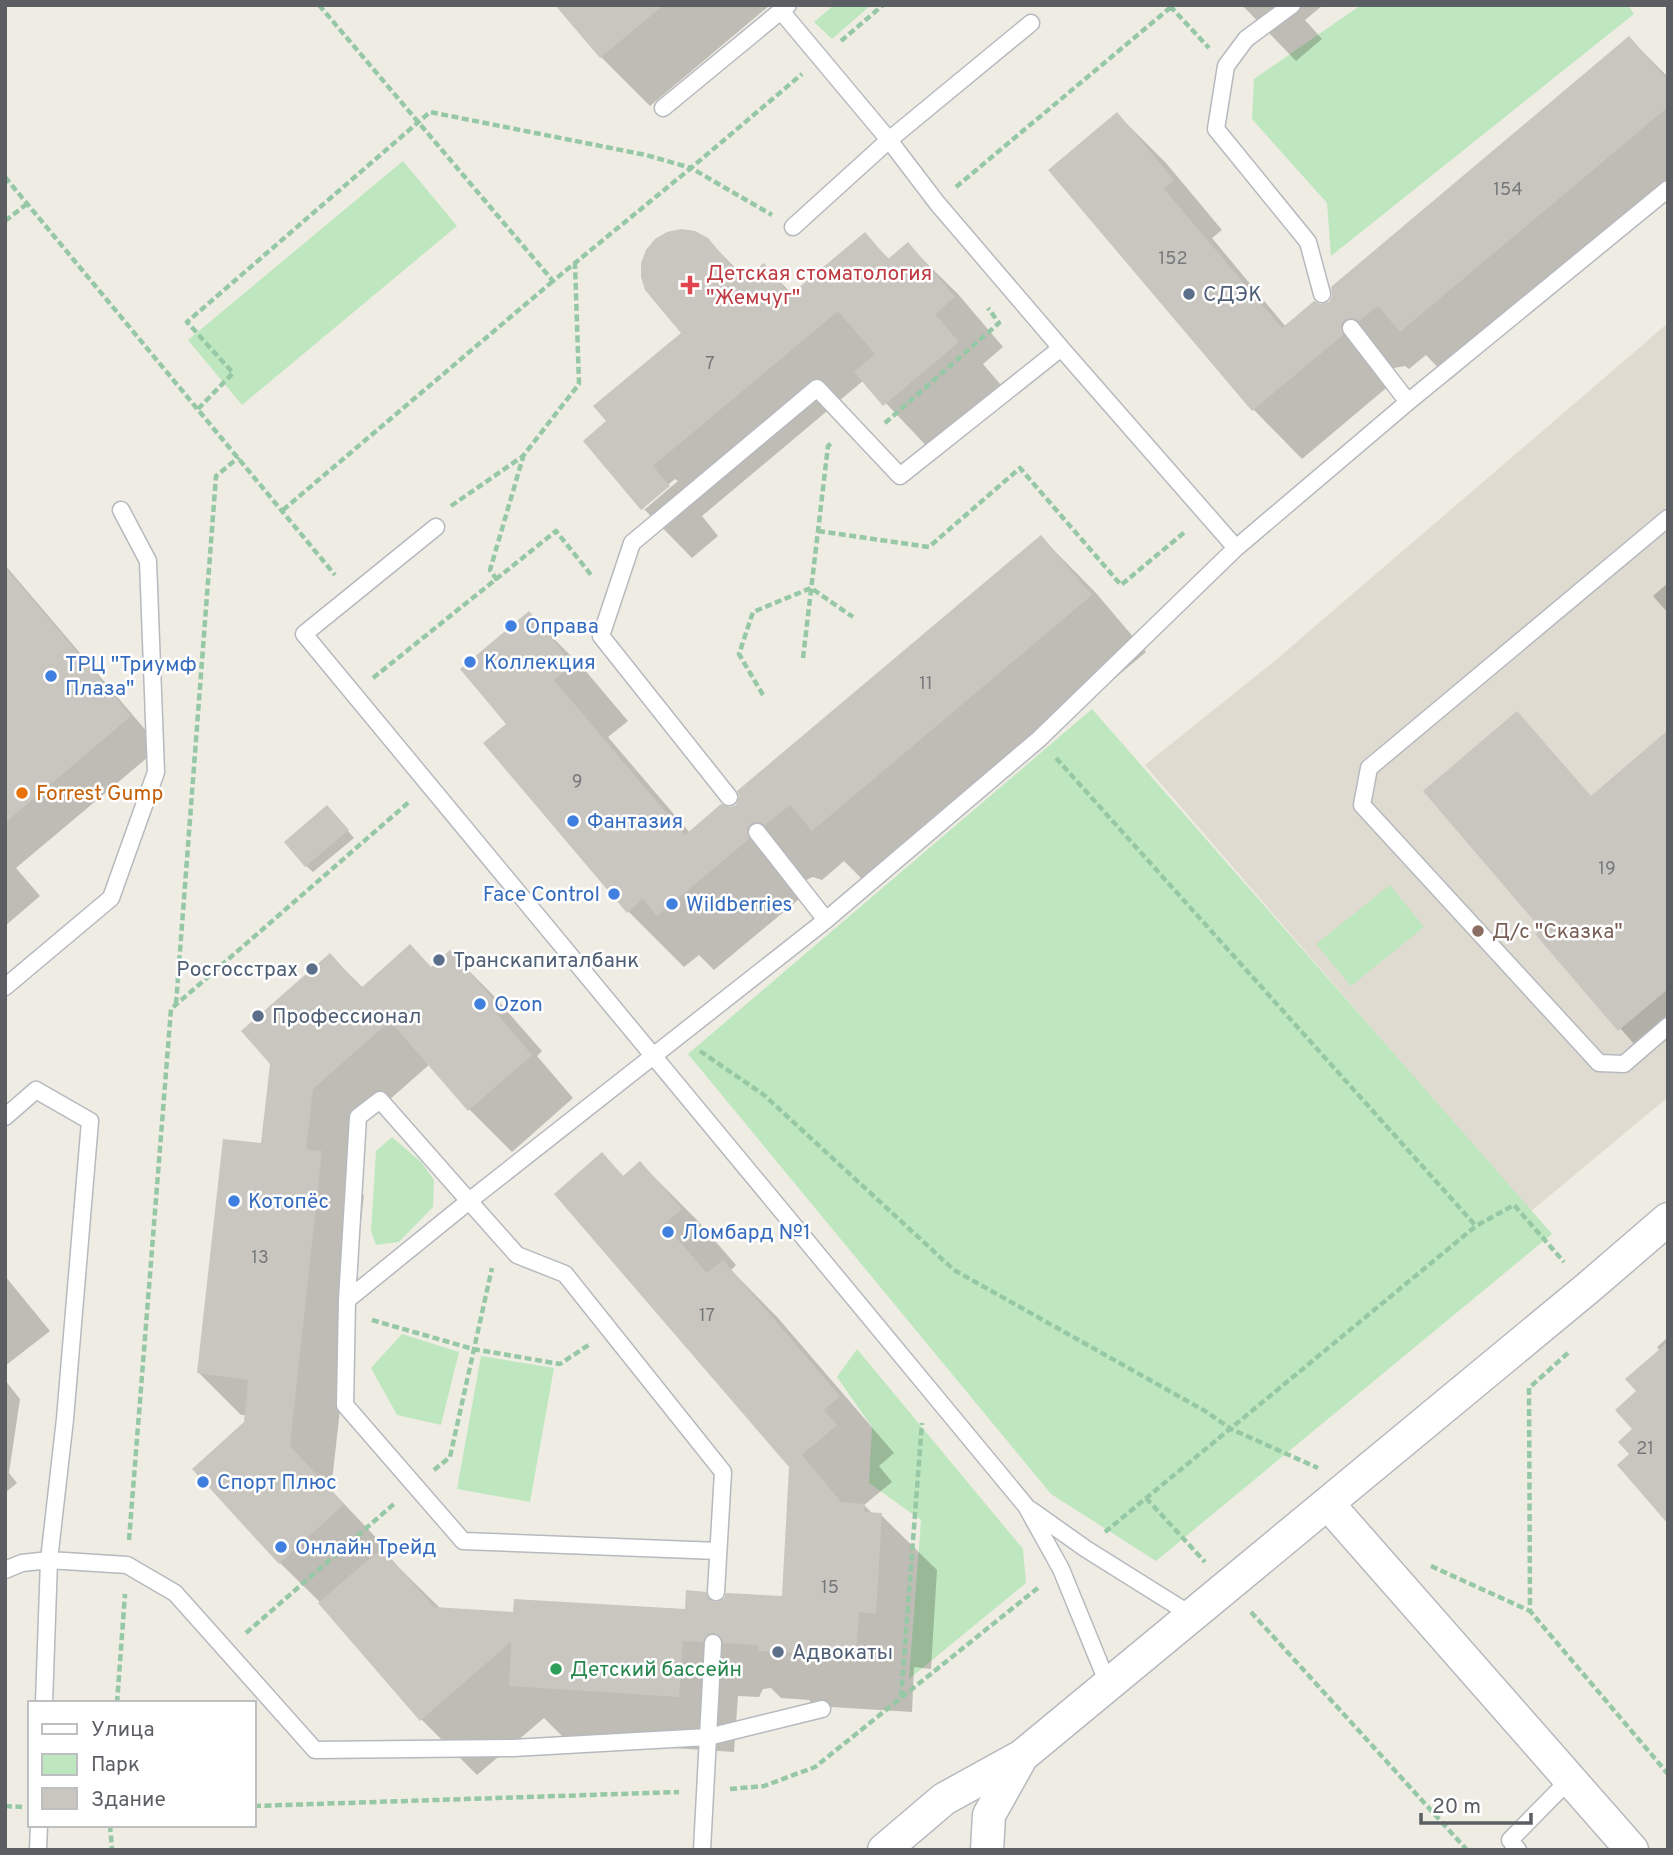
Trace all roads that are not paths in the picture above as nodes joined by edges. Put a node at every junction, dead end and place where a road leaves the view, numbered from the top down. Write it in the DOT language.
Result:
graph roads {
  1 [pos="1292,5"];
  2 [pos="784,8"];
  3 [pos="1031,23"];
  4 [pos="663,108"];
  5 [pos="889,140"];
  6 [pos="1668,189"];
  7 [pos="793,227"];
  8 [pos="1322,294"];
  9 [pos="1351,328"];
  10 [pos="1061,348"];
  11 [pos="1408,402"];
  12 [pos="121,510"];
  13 [pos="1668,518"];
  14 [pos="436,527"];
  15 [pos="1237,548"];
  16 [pos="729,797"];
  17 [pos="757,832"];
  18 [pos="826,920"];
  19 [pos="5,988"];
  20 [pos="1668,1026"];
  21 [pos="653,1057"];
  22 [pos="5,1117"];
  23 [pos="469,1201"];
  24 [pos="1668,1219"];
  25 [pos="346,1306"];
  26 [pos="1328,1504"];
  27 [pos="1027,1506"];
  28 [pos="718,1551"];
  29 [pos="49,1560"];
  30 [pos="5,1570"];
  31 [pos="716,1592"];
  32 [pos="1193,1616"];
  33 [pos="713,1643"];
  34 [pos="1108,1684"];
  35 [pos="44,1701"];
  36 [pos="822,1709"];
  37 [pos="708,1737"];
  38 [pos="1022,1756"];
  39 [pos="1570,1779"];
  40 [pos="39,1827"];
  41 [pos="38,1850"];
  42 [pos="702,1850"];
  43 [pos="884,1850"];
  44 [pos="987,1850"];
  45 [pos="1518,1850"];
  46 [pos="1632,1850"];
  1 -- 8 [label="lane"];
  2 -- 4 [label="lane"];
  2 -- 5 [label="lane"];
  3 -- 5 [label="lane"];
  5 -- 7 [label="lane"];
  5 -- 10 [label="lane"];
  6 -- 11 [label="lane"];
  9 -- 11 [label="lane"];
  10 -- 15 [label="lane"];
  10 -- 16 [label="lane"];
  11 -- 15 [label="lane"];
  12 -- 19 [label="lane"];
  13 -- 20 [label="lane"];
  14 -- 21 [label="lane"];
  15 -- 18 [label="lane"];
  17 -- 18 [label="lane"];
  18 -- 21 [label="lane"];
  21 -- 23 [label="lane"];
  21 -- 27 [label="lane"];
  22 -- 29 [label="lane"];
  23 -- 25 [label="lane"];
  23 -- 25 [label="lane"];
  23 -- 28 [label="lane"];
  24 -- 26 [label="street"];
  25 -- 28 [label="lane"];
  26 -- 32 [label="street"];
  26 -- 39 [label="street"];
  27 -- 32 [label="lane"];
  27 -- 34 [label="lane"];
  28 -- 31 [label="lane"];
  29 -- 30 [label="lane"];
  29 -- 35 [label="lane"];
  29 -- 37 [label="lane"];
  32 -- 34 [label="street"];
  33 -- 37 [label="lane"];
  34 -- 38 [label="street"];
  36 -- 37 [label="lane"];
  37 -- 42 [label="lane"];
  38 -- 43 [label="street"];
  38 -- 44 [label="street"];
  39 -- 45 [label="lane"];
  39 -- 46 [label="street"];
  40 -- 41 [label="lane"];
}
